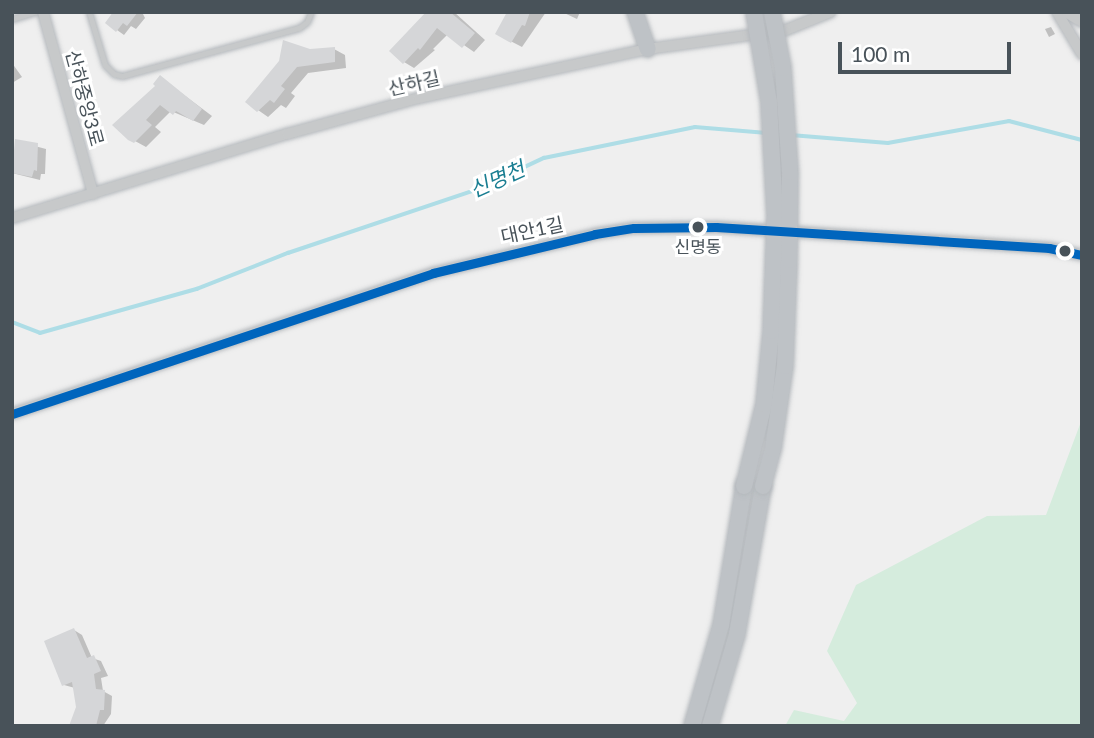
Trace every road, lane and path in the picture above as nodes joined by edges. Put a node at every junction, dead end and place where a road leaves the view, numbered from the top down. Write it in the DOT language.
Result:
graph roads {
  1 [pos="35,12"];
  2 [pos="43,12"];
  3 [pos="89,12"];
  4 [pos="311,12"];
  5 [pos="635,12"];
  6 [pos="754,12"];
  7 [pos="772,12"];
  8 [pos="831,12"];
  9 [pos="1057,12"];
  10 [pos="1067,13"];
  11 [pos="12,19"];
  12 [pos="1082,22"];
  13 [pos="648,49"];
  14 [pos="1082,54"];
  15 [pos="93,194"];
  16 [pos="12,218"];
  17 [pos="1082,255"];
  18 [pos="12,414"];
  19 [pos="692,726"];
  20 [pos="710,726"];
  1 -- 11 [label="lane"];
  2 -- 15 [label="street, 산하중앙3로"];
  3 -- 4 [label="lane"];
  5 -- 13 [label="highway"];
  6 -- 19 [label="highway, bridge"];
  7 -- 20 [label="highway, bridge"];
  8 -- 13 [label="street, 산하길"];
  9 -- 14 [label="street"];
  10 -- 12 [label="street"];
  13 -- 15 [label="street, 산하길"];
  15 -- 16 [label="street, 산하길"];
  17 -- 18 [label="street, 대안1길"];
}
